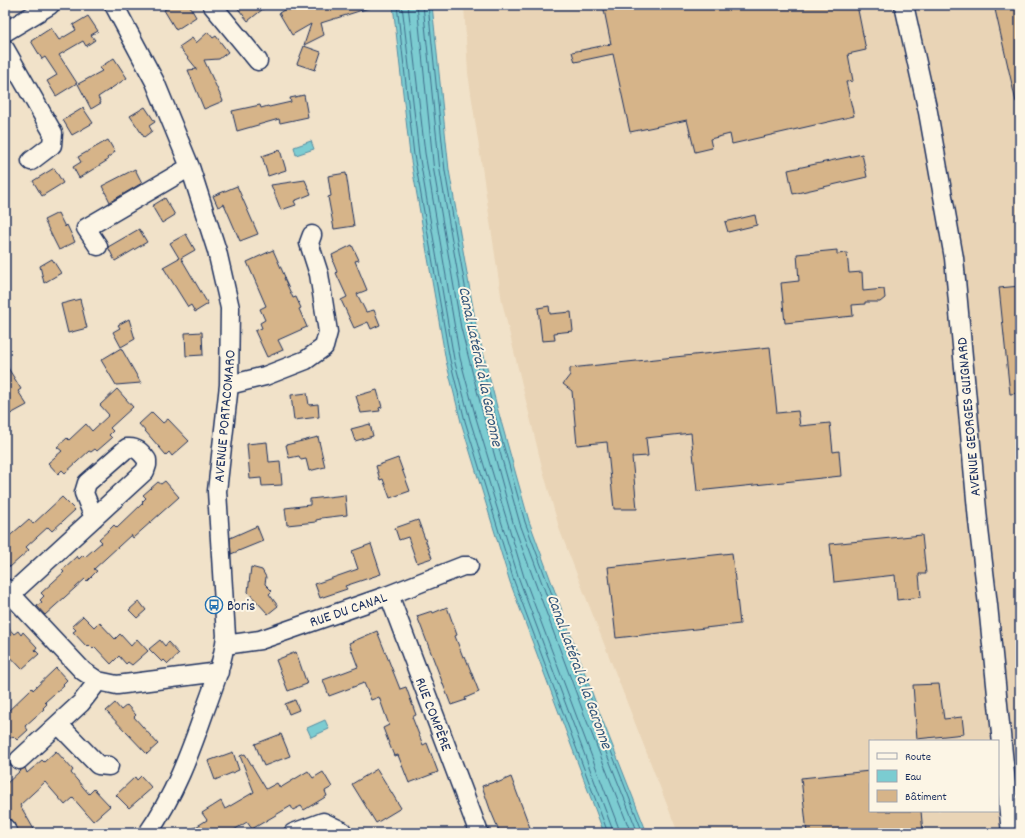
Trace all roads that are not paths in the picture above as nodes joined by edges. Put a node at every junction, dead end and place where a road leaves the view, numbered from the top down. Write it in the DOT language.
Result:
graph roads {
  1 [pos="50,5"];
  2 [pos="114,5"];
  3 [pos="212,5"];
  4 [pos="904,5"];
  5 [pos="5,32"];
  6 [pos="5,50"];
  7 [pos="258,61"];
  8 [pos="31,161"];
  9 [pos="190,167"];
  10 [pos="312,235"];
  11 [pos="98,246"];
  12 [pos="229,385"];
  13 [pos="94,518"];
  14 [pos="469,566"];
  15 [pos="8,591"];
  16 [pos="389,595"];
  17 [pos="225,645"];
  18 [pos="219,672"];
  19 [pos="98,681"];
  20 [pos="59,724"];
  21 [pos="19,760"];
  22 [pos="110,766"];
  23 [pos="5,828"];
  24 [pos="342,831"];
  25 [pos="8,833"];
  26 [pos="148,833"];
  27 [pos="293,833"];
  28 [pos="479,833"];
  29 [pos="1010,833"];
  1 -- 5 [label="street"];
  2 -- 9 [label="street, AVENUE PORTACOMARO"];
  3 -- 7 [label="street"];
  4 -- 29 [label="street, AVENUE GEORGES GUIGNARD"];
  6 -- 8 [label="street"];
  9 -- 11 [label="street"];
  9 -- 12 [label="street, AVENUE PORTACOMARO"];
  10 -- 12 [label="street"];
  12 -- 17 [label="street, AVENUE PORTACOMARO"];
  13 -- 15 [label="street"];
  14 -- 16 [label="street, RUE DU CANAL"];
  15 -- 19 [label="street"];
  16 -- 17 [label="street, RUE DU CANAL"];
  16 -- 28 [label="street, RUE COMPÈRE"];
  17 -- 18 [label="street, AVENUE PORTACOMARO"];
  18 -- 19 [label="street"];
  18 -- 26 [label="street, AVENUE PORTACOMARO"];
  19 -- 20 [label="street"];
  20 -- 21 [label="street"];
  20 -- 22 [label="street"];
  23 -- 25 [label="street"];
  24 -- 27 [label="street"];
}
